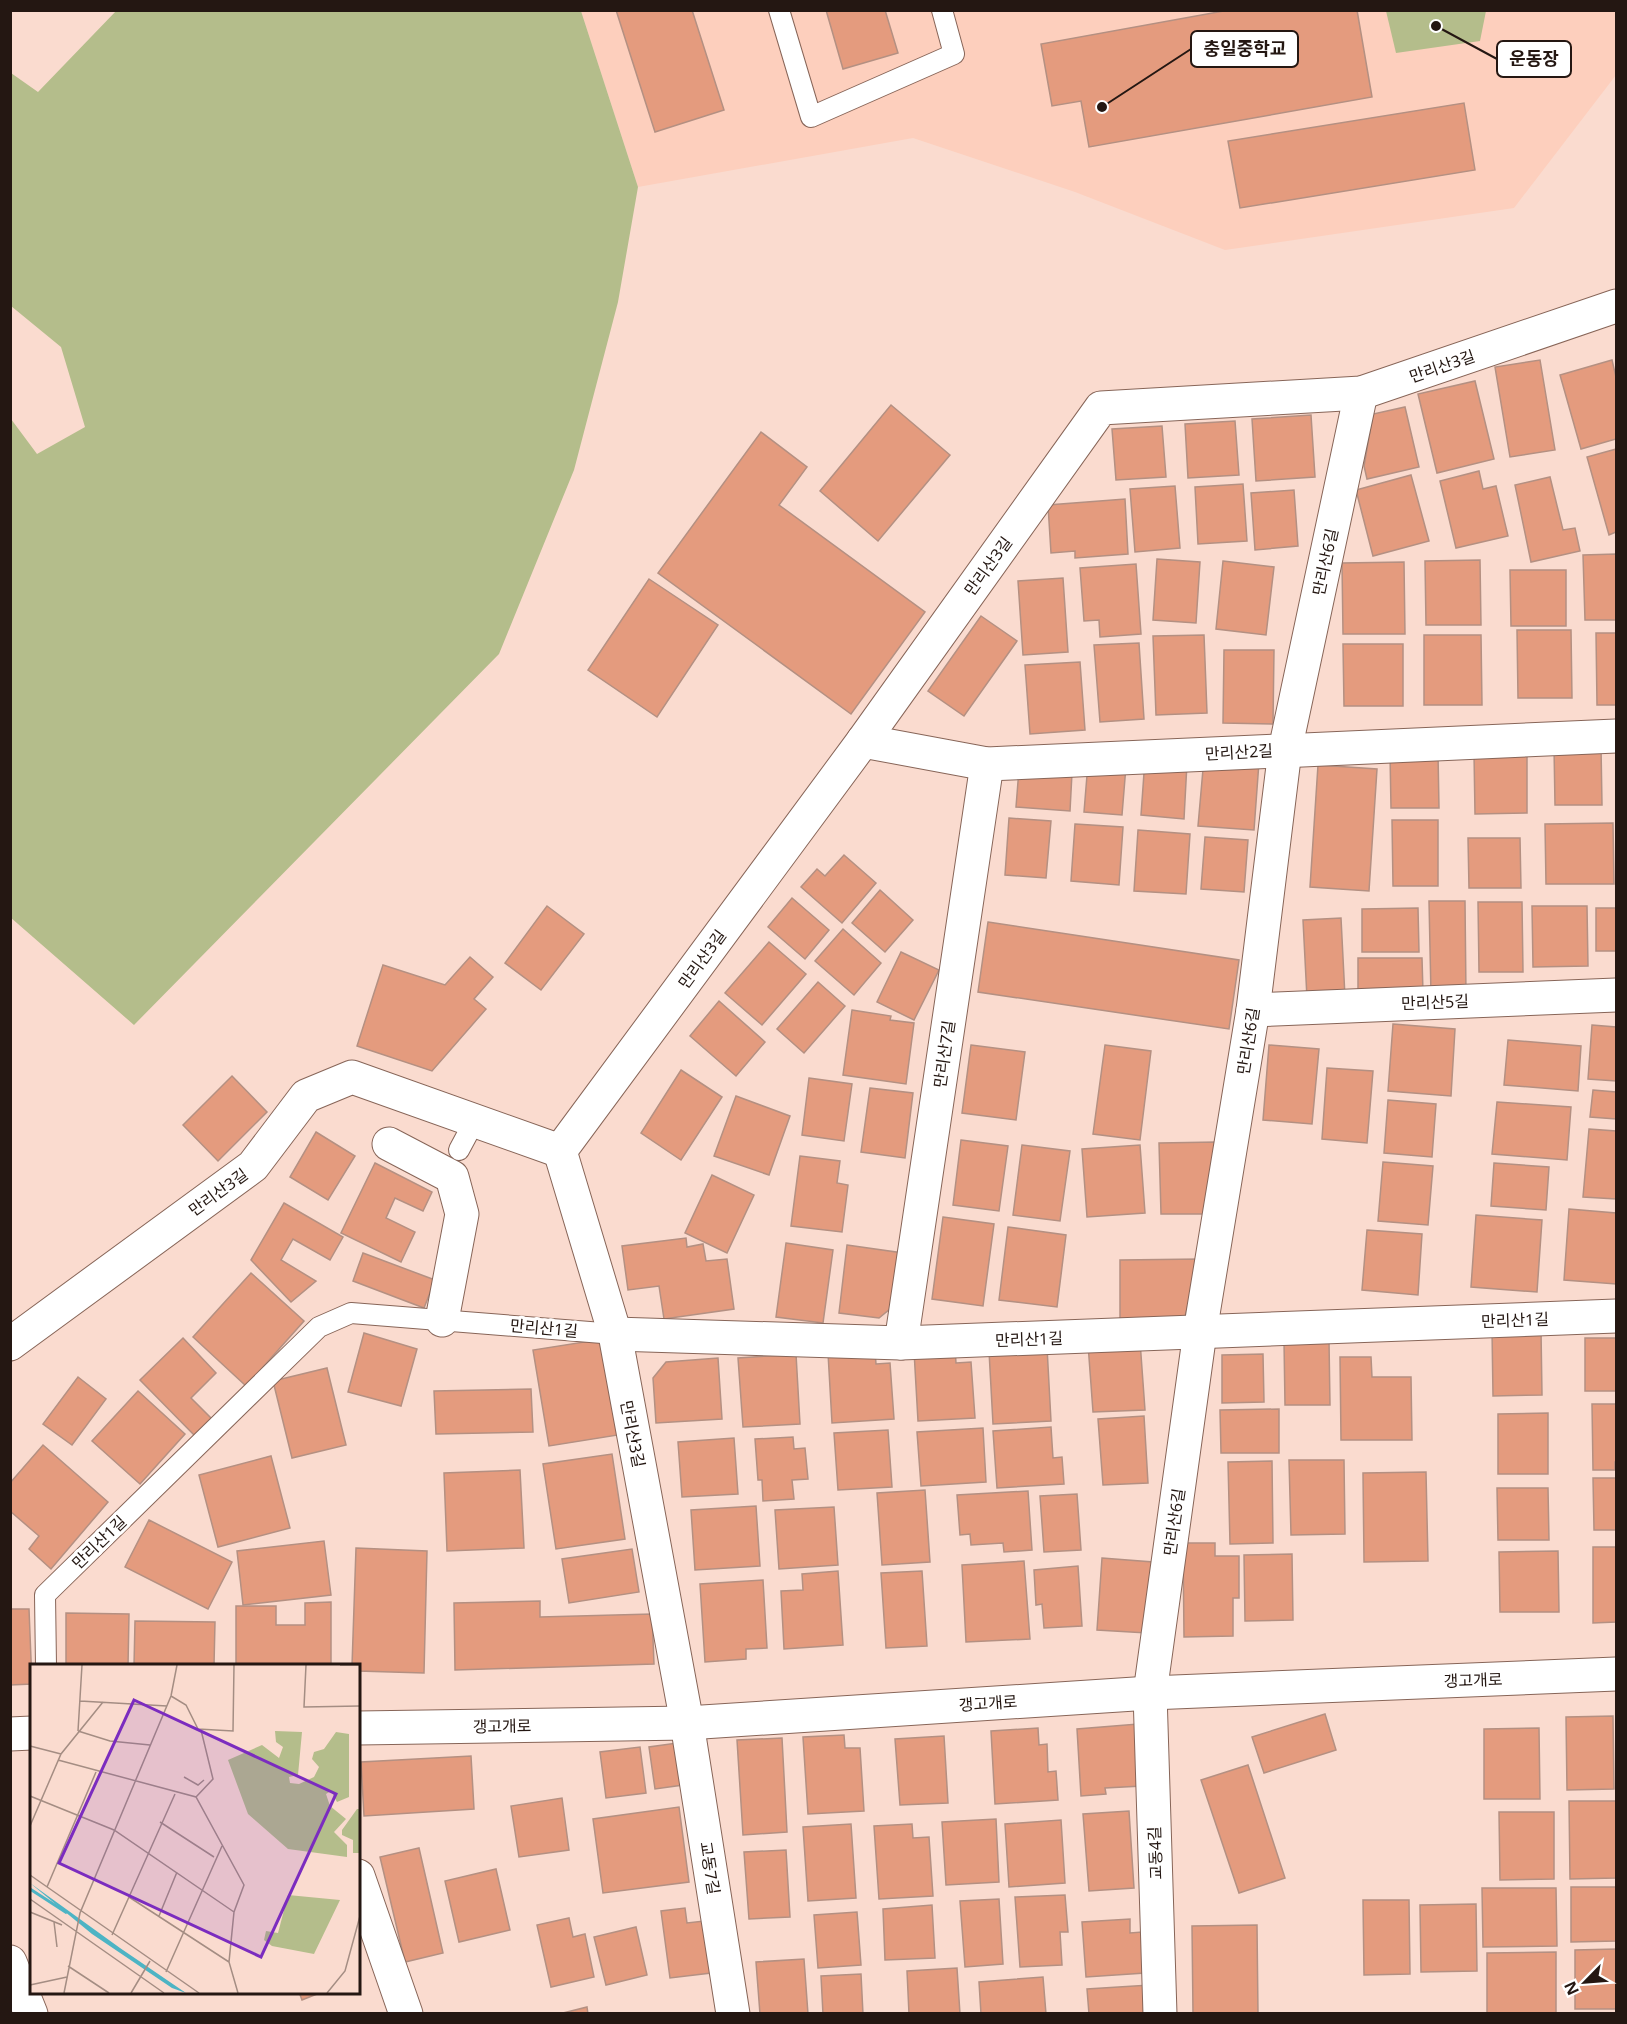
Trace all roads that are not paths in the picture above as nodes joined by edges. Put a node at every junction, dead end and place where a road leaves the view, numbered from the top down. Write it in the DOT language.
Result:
graph roads {
  1 [pos="779,10"];
  2 [pos="942,10"];
  3 [pos="1617,306"];
  4 [pos="1361,393"];
  5 [pos="1617,736"];
  6 [pos="863,741"];
  7 [pos="1285,750"];
  8 [pos="987,764"];
  9 [pos="1617,995"];
  10 [pos="1253,1010"];
  11 [pos="474,1122"];
  12 [pos="389,1144"];
  13 [pos="459,1150"];
  14 [pos="560,1151"];
  15 [pos="1617,1316"];
  16 [pos="442,1320"];
  17 [pos="1200,1332"];
  18 [pos="615,1334"];
  19 [pos="10,1344"];
  20 [pos="901,1344"];
  21 [pos="46,1664"];
  22 [pos="1617,1674"];
  23 [pos="1150,1692"];
  24 [pos="687,1723"];
  25 [pos="360,1728"];
  26 [pos="30,1733"];
  27 [pos="10,1734"];
  28 [pos="360,1882"];
  29 [pos="10,1962"];
  30 [pos="31,2013"];
  31 [pos="406,2013"];
  32 [pos="733,2013"];
  33 [pos="1160,2013"];
  1 -- 2 [label="lane"];
  3 -- 4 [label="street, 만리산3길"];
  4 -- 6 [label="street, 만리산3길"];
  4 -- 7 [label="street, 만리산6길"];
  5 -- 7 [label="street, 만리산2길"];
  6 -- 8 [label="street, 만리산2길"];
  6 -- 14 [label="street, 만리산3길"];
  7 -- 8 [label="street, 만리산2길"];
  7 -- 10 [label="street, 만리산6길"];
  8 -- 20 [label="street, 만리산7길"];
  9 -- 10 [label="street, 만리산5길"];
  10 -- 17 [label="street, 만리산6길"];
  11 -- 13 [label="lane"];
  11 -- 14 [label="street, 만리산3길"];
  11 -- 19 [label="street, 만리산3길"];
  12 -- 16 [label="street"];
  14 -- 18 [label="street, 만리산3길"];
  15 -- 17 [label="street, 만리산1길"];
  16 -- 18 [label="lane, 만리산1길"];
  16 -- 21 [label="lane, 만리산1길"];
  17 -- 20 [label="street, 만리산1길"];
  17 -- 23 [label="street, 만리산6길"];
  18 -- 20 [label="street, 만리산1길"];
  18 -- 24 [label="street, 만리산3길"];
  22 -- 23 [label="street, 갱고개로"];
  23 -- 24 [label="street, 갱고개로"];
  23 -- 33 [label="street, 교동4길"];
  24 -- 25 [label="street, 갱고개로"];
  24 -- 32 [label="street, 교동7길"];
  26 -- 27 [label="street"];
  28 -- 31 [label="street"];
  29 -- 30 [label="street"];
}
